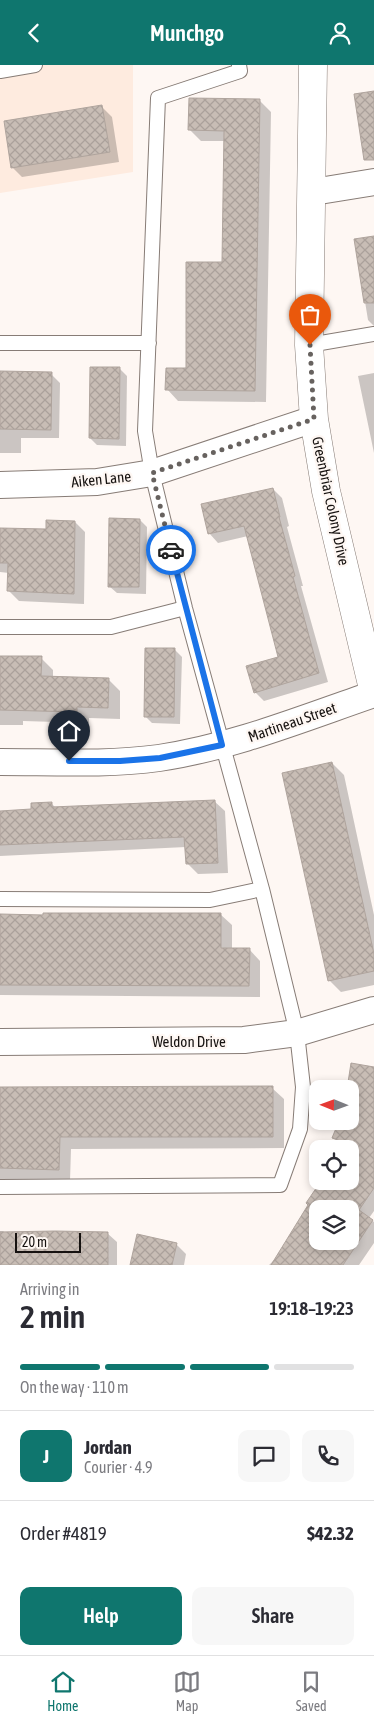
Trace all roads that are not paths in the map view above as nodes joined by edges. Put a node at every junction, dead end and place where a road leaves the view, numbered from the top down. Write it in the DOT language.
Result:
graph roads {
  1 [pos="36,65"];
  2 [pos="239,65"];
  3 [pos="313,65"];
  4 [pos="16,67"];
  5 [pos="0,71"];
  6 [pos="374,182"];
  7 [pos="312,192"];
  8 [pos="374,334"];
  9 [pos="0,343"];
  10 [pos="149,343"];
  11 [pos="310,345"];
  12 [pos="314,419"];
  13 [pos="152,473"];
  14 [pos="0,485"];
  15 [pos="185,608"];
  16 [pos="0,627"];
  17 [pos="374,694"];
  18 [pos="222,745"];
  19 [pos="0,762"];
  20 [pos="262,889"];
  21 [pos="0,899"];
  22 [pos="374,1010"];
  23 [pos="298,1033"];
  24 [pos="0,1042"];
  25 [pos="0,1187"];
  1 -- 4 [label="lane"];
  2 -- 10 [label="lane"];
  3 -- 7 [label="street, Greenbriar Colony Drive"];
  4 -- 5 [label="lane"];
  6 -- 7 [label="street"];
  7 -- 11 [label="street, Greenbriar Colony Drive"];
  8 -- 11 [label="lane"];
  9 -- 10 [label="lane"];
  10 -- 13 [label="lane"];
  11 -- 12 [label="street, Greenbriar Colony Drive"];
  12 -- 13 [label="street, Aiken Lane"];
  12 -- 17 [label="street, Greenbriar Colony Drive"];
  13 -- 14 [label="street, Aiken Lane"];
  13 -- 15 [label="lane"];
  15 -- 16 [label="lane"];
  15 -- 18 [label="lane"];
  17 -- 18 [label="street, Martineau Street"];
  18 -- 19 [label="street, Martineau Street"];
  18 -- 20 [label="lane"];
  20 -- 21 [label="lane"];
  20 -- 23 [label="lane"];
  22 -- 23 [label="street, Weldon Drive"];
  23 -- 24 [label="street, Weldon Drive"];
  23 -- 25 [label="lane"];
}
